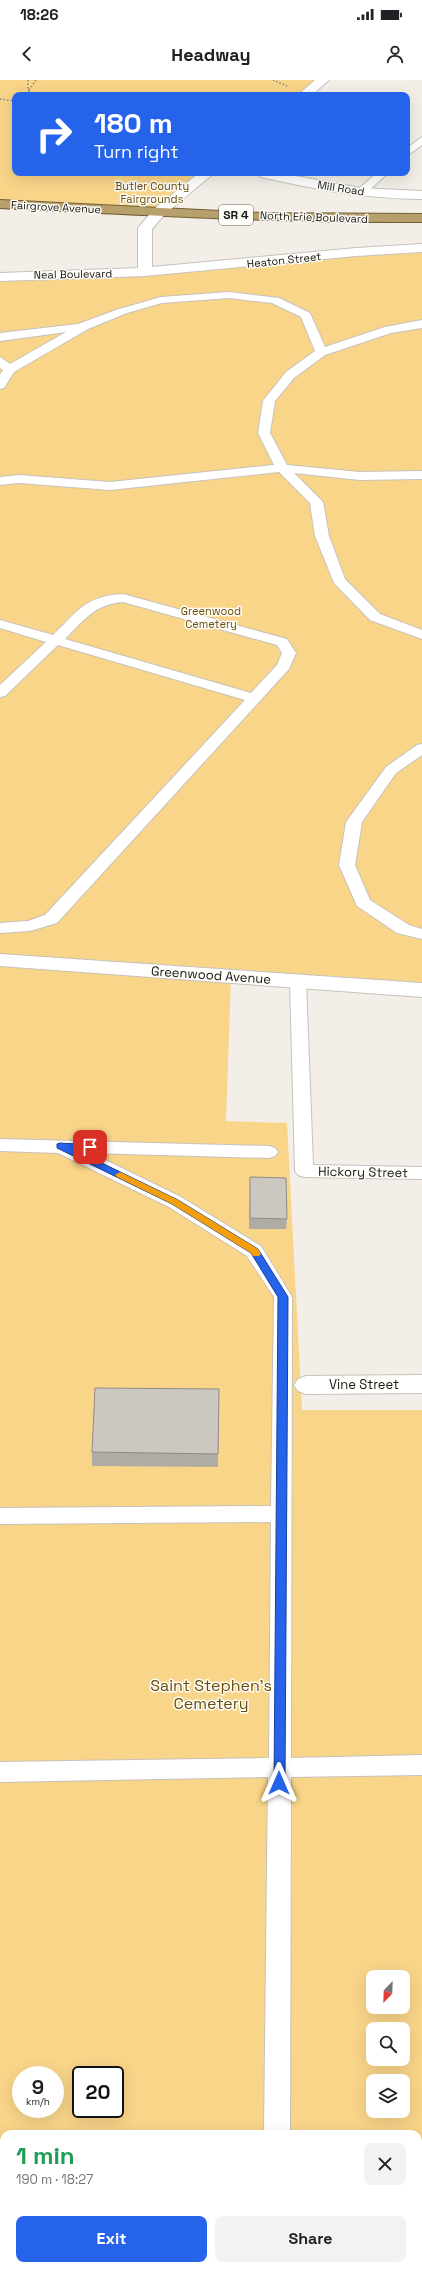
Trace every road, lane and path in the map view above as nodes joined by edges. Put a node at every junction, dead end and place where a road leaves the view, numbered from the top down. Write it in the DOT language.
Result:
graph roads {
  1 [pos="28,80"];
  2 [pos="36,80"];
  3 [pos="323,80"];
  4 [pos="28,90"];
  5 [pos="308,92"];
  6 [pos="0,98"];
  7 [pos="12,100"];
  8 [pos="422,140"];
  9 [pos="410,150"];
  10 [pos="203,176"];
  11 [pos="275,176"];
  12 [pos="373,177"];
  13 [pos="361,192"];
  14 [pos="422,195"];
  15 [pos="0,204"];
  16 [pos="159,212"];
  17 [pos="422,218"];
  18 [pos="422,248"];
  19 [pos="145,272"];
  20 [pos="0,277"];
  21 [pos="422,324"];
  22 [pos="84,326"];
  23 [pos="0,337"];
  24 [pos="321,352"];
  25 [pos="0,361"];
  26 [pos="9,370"];
  27 [pos="0,385"];
  28 [pos="282,468"];
  29 [pos="422,475"];
  30 [pos="0,482"];
  31 [pos="0,624"];
  32 [pos="422,635"];
  33 [pos="55,640"];
  34 [pos="0,693"];
  35 [pos="254,698"];
  36 [pos="422,748"];
  37 [pos="0,928"];
  38 [pos="422,934"];
  39 [pos="0,960"];
  40 [pos="298,981"];
  41 [pos="422,990"];
  42 [pos="0,1145"];
  43 [pos="60,1146"];
  44 [pos="269,1152"];
  45 [pos="422,1173"];
  46 [pos="422,1384"];
  47 [pos="306,1385"];
  48 [pos="281,1514"];
  49 [pos="0,1516"];
  50 [pos="422,1765"];
  51 [pos="279,1767"];
  52 [pos="0,1772"];
  53 [pos="277,2130"];
  1 -- 4 [label="path"];
  2 -- 4 [label="path"];
  3 -- 5 [label="street"];
  6 -- 7 [label="path"];
  8 -- 9 [label="lane"];
  10 -- 16 [label="street"];
  11 -- 13 [label="street, Mill Road"];
  12 -- 13 [label="lane"];
  13 -- 14 [label="street, Mill Road"];
  15 -- 16 [label="highway, Fairgrove Avenue / SR 4"];
  16 -- 17 [label="highway, North Erie Boulevard / SR 4"];
  16 -- 19 [label="street"];
  18 -- 19 [label="street, Heaton Street"];
  19 -- 20 [label="street, Neal Boulevard"];
  21 -- 24 [label="lane"];
  22 -- 23 [label="lane"];
  22 -- 24 [label="lane"];
  22 -- 26 [label="lane"];
  24 -- 28 [label="lane"];
  25 -- 26 [label="lane"];
  26 -- 27 [label="lane"];
  28 -- 29 [label="lane"];
  28 -- 30 [label="lane"];
  28 -- 32 [label="lane"];
  31 -- 33 [label="lane"];
  33 -- 34 [label="lane"];
  33 -- 35 [label="lane"];
  33 -- 35 [label="lane"];
  35 -- 37 [label="lane"];
  36 -- 38 [label="lane"];
  39 -- 40 [label="street, Greenwood Avenue"];
  40 -- 41 [label="street, Greenwood Avenue"];
  40 -- 45 [label="lane, Hickory Street"];
  42 -- 43 [label="lane"];
  43 -- 44 [label="lane"];
  43 -- 48 [label="lane"];
  46 -- 47 [label="street, Vine Street"];
  48 -- 49 [label="lane"];
  48 -- 51 [label="lane"];
  50 -- 51 [label="lane"];
  51 -- 52 [label="lane"];
  51 -- 53 [label="lane"];
}
